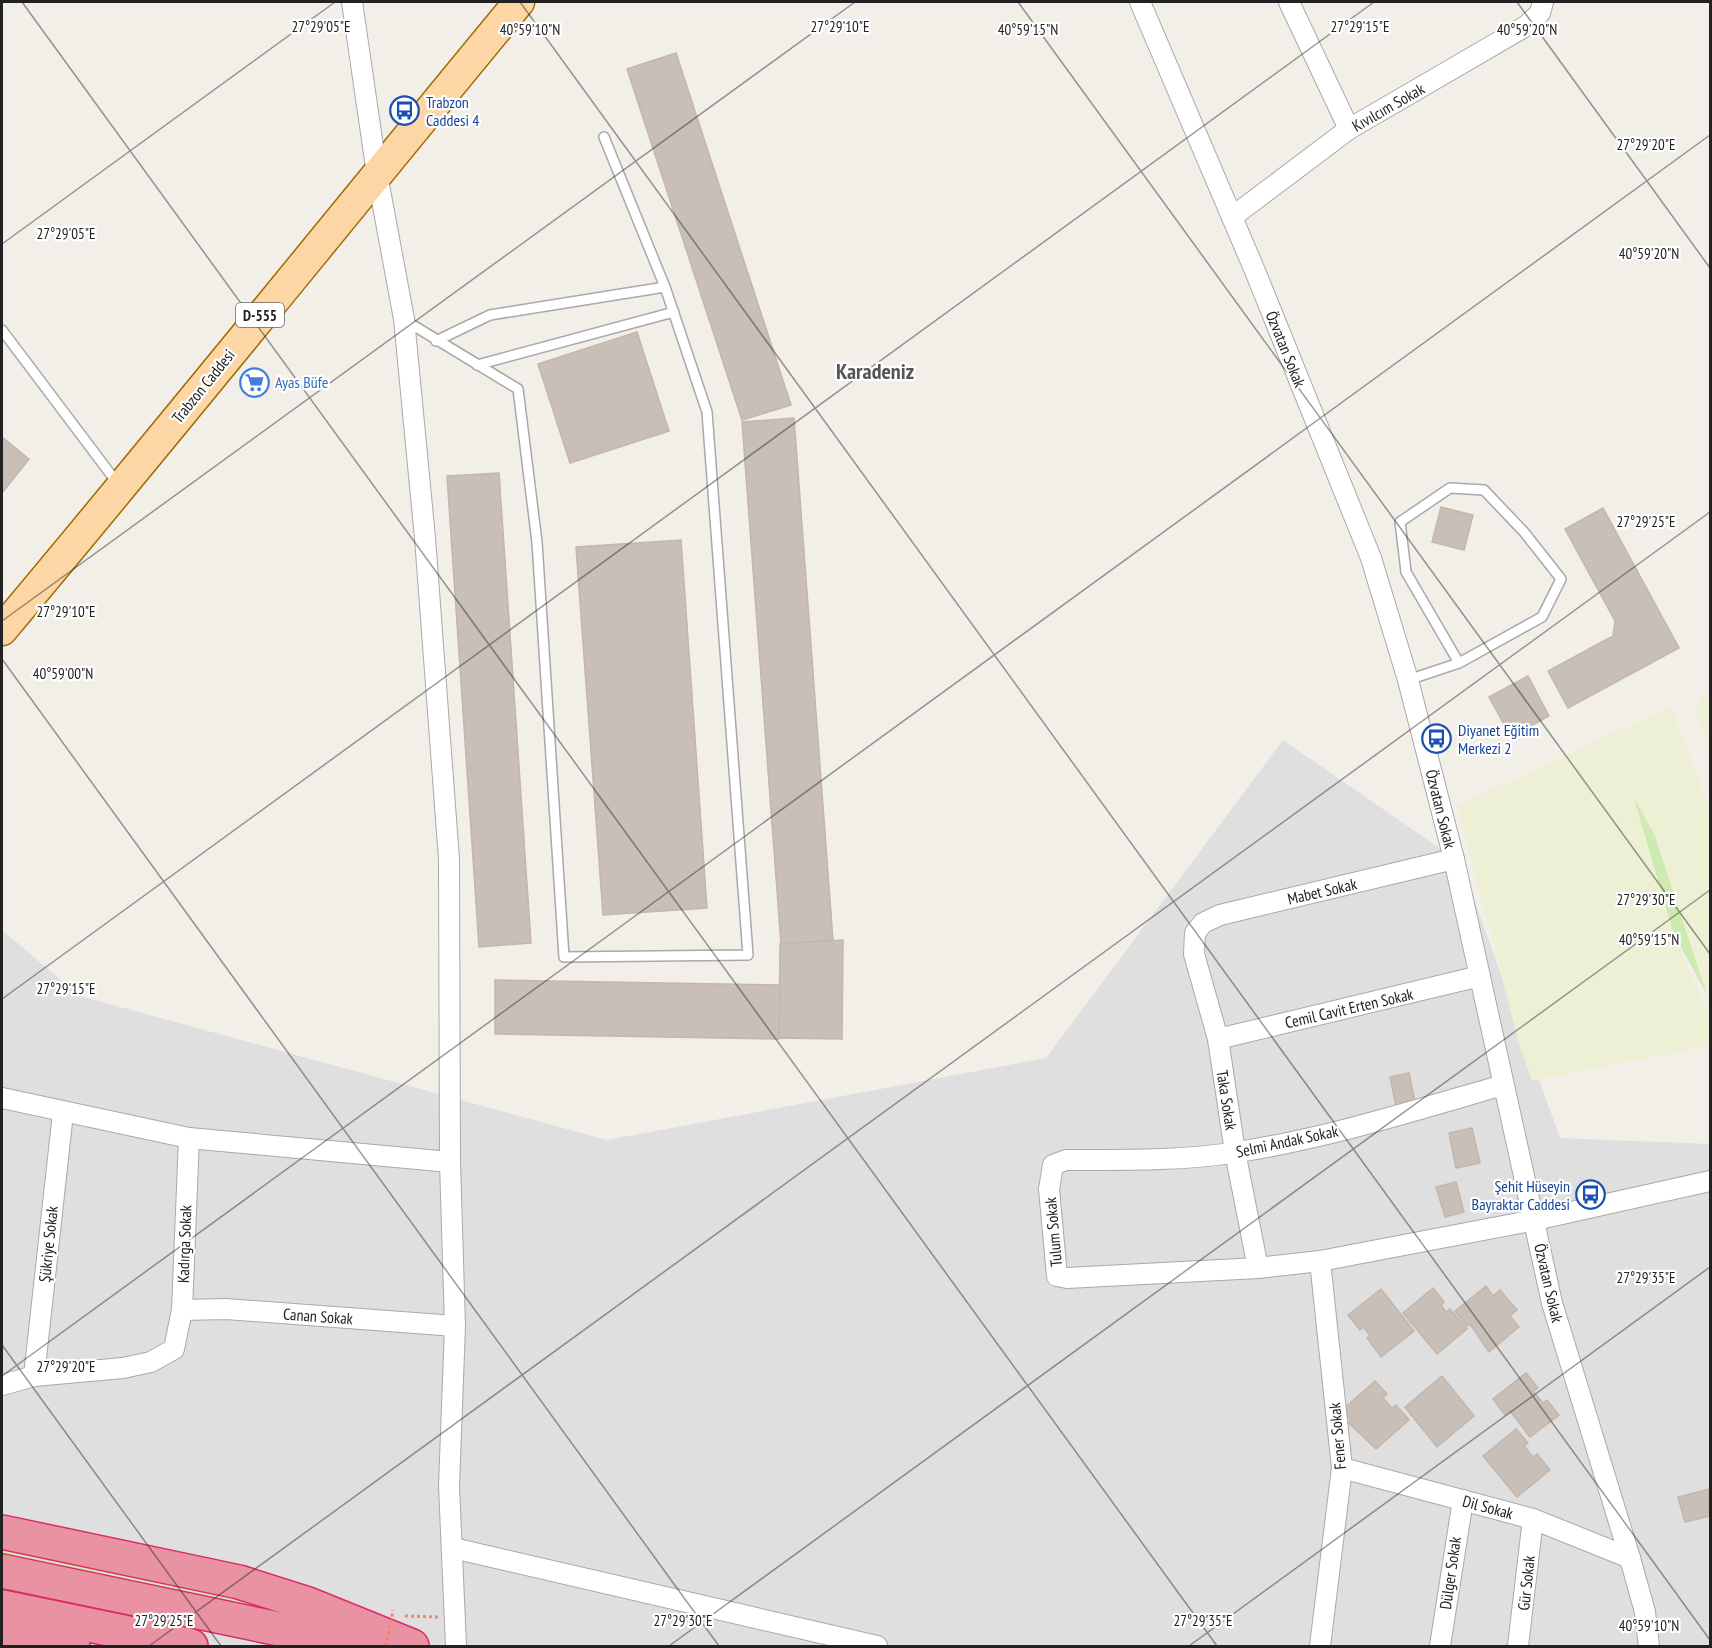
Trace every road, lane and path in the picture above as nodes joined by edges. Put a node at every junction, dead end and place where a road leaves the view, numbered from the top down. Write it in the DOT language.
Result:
graph roads {
  1 [pos="352,2"];
  2 [pos="519,2"];
  3 [pos="1140,2"];
  4 [pos="1289,2"];
  5 [pos="1543,2"];
  6 [pos="1348,129"];
  7 [pos="604,137"];
  8 [pos="378,174"];
  9 [pos="1232,217"];
  10 [pos="665,287"];
  11 [pos="674,312"];
  12 [pos="404,320"];
  13 [pos="2,330"];
  14 [pos="436,341"];
  15 [pos="477,364"];
  16 [pos="121,488"];
  17 [pos="2,630"];
  18 [pos="1459,663"];
  19 [pos="1408,680"];
  20 [pos="1454,859"];
  21 [pos="1195,933"];
  22 [pos="1480,976"];
  23 [pos="1218,1039"];
  24 [pos="1503,1085"];
  25 [pos="2,1098"];
  26 [pos="63,1113"];
  27 [pos="189,1137"];
  28 [pos="1235,1152"];
  29 [pos="1066,1160"];
  30 [pos="450,1162"];
  31 [pos="1710,1181"];
  32 [pos="1535,1220"];
  33 [pos="1320,1261"];
  34 [pos="1258,1268"];
  35 [pos="182,1310"];
  36 [pos="455,1326"];
  37 [pos="34,1376"];
  38 [pos="2,1385"];
  39 [pos="1342,1468"];
  40 [pos="1462,1500"];
  41 [pos="1533,1519"];
  42 [pos="2,1532"];
  43 [pos="453,1548"];
  44 [pos="1630,1558"];
  45 [pos="2,1571"];
  46 [pos="2,1607"];
  47 [pos="393,1610"];
  48 [pos="403,1616"];
  49 [pos="387,1617"];
  50 [pos="395,1617"];
  51 [pos="456,1618"];
  52 [pos="2,1634"];
  53 [pos="73,1647"];
  54 [pos="191,1647"];
  55 [pos="360,1647"];
  56 [pos="386,1647"];
  57 [pos="412,1647"];
  58 [pos="456,1647"];
  59 [pos="878,1647"];
  60 [pos="1320,1647"];
  61 [pos="1440,1647"];
  62 [pos="1518,1647"];
  63 [pos="1649,1647"];
  1 -- 8 [label="street"];
  2 -- 8 [label="main road, Trabzon Caddesi / D-555"];
  3 -- 9 [label="street, Özvatan Sokak"];
  4 -- 6 [label="street"];
  5 -- 6 [label="street, Kıvılcım Sokak"];
  6 -- 9 [label="street, Kıvılcım Sokak"];
  7 -- 10 [label="lane"];
  8 -- 12 [label="street"];
  8 -- 16 [label="main road, Trabzon Caddesi / D-555"];
  9 -- 19 [label="street, Özvatan Sokak"];
  10 -- 11 [label="lane"];
  10 -- 14 [label="lane"];
  11 -- 15 [label="lane"];
  11 -- 15 [label="lane"];
  12 -- 14 [label="lane"];
  12 -- 30 [label="street"];
  13 -- 16 [label="lane"];
  14 -- 15 [label="lane"];
  16 -- 17 [label="main road, Trabzon Caddesi / D-555"];
  18 -- 18 [label="lane"];
  18 -- 19 [label="lane"];
  19 -- 20 [label="street, Özvatan Sokak"];
  20 -- 21 [label="street, Mabet Sokak"];
  20 -- 22 [label="street, Özvatan Sokak"];
  21 -- 23 [label="street, Taka Sokak"];
  22 -- 23 [label="street, Cemil Cavit Erten Sokak"];
  22 -- 24 [label="street, Özvatan Sokak"];
  23 -- 28 [label="street, Taka Sokak"];
  24 -- 28 [label="street, Selmi Andak Sokak"];
  24 -- 32 [label="street, Özvatan Sokak"];
  25 -- 26 [label="street"];
  26 -- 27 [label="street"];
  26 -- 37 [label="street, Şükriye Sokak"];
  27 -- 30 [label="street"];
  27 -- 35 [label="street, Kadırga Sokak"];
  28 -- 29 [label="street, Selmi Andak Sokak"];
  28 -- 34 [label="street, Taka Sokak"];
  29 -- 34 [label="street, Tulum Sokak"];
  30 -- 36 [label="street"];
  31 -- 32 [label="street"];
  32 -- 33 [label="street"];
  32 -- 44 [label="street, Özvatan Sokak"];
  33 -- 34 [label="street"];
  33 -- 39 [label="street, Fener Sokak"];
  35 -- 36 [label="street, Canan Sokak"];
  35 -- 37 [label="street, Kadırga Sokak"];
  36 -- 43 [label="street"];
  37 -- 38 [label="street"];
  39 -- 40 [label="street, Dil Sokak"];
  39 -- 60 [label="street, Fener Sokak"];
  40 -- 41 [label="street, Dil Sokak"];
  40 -- 61 [label="street, Dülger Sokak"];
  41 -- 44 [label="street, Dil Sokak"];
  41 -- 62 [label="street, Gür Sokak"];
  42 -- 57 [label="highway"];
  43 -- 51 [label="street"];
  43 -- 59 [label="street"];
  44 -- 63 [label="street, Özvatan Sokak"];
  45 -- 55 [label="highway"];
  46 -- 54 [label="highway"];
  47 -- 56 [label="path, bridge"];
  48 -- 51 [label="path"];
  49 -- 50 [label="path"];
  51 -- 58 [label="street"];
  52 -- 53 [label="highway"];
}
